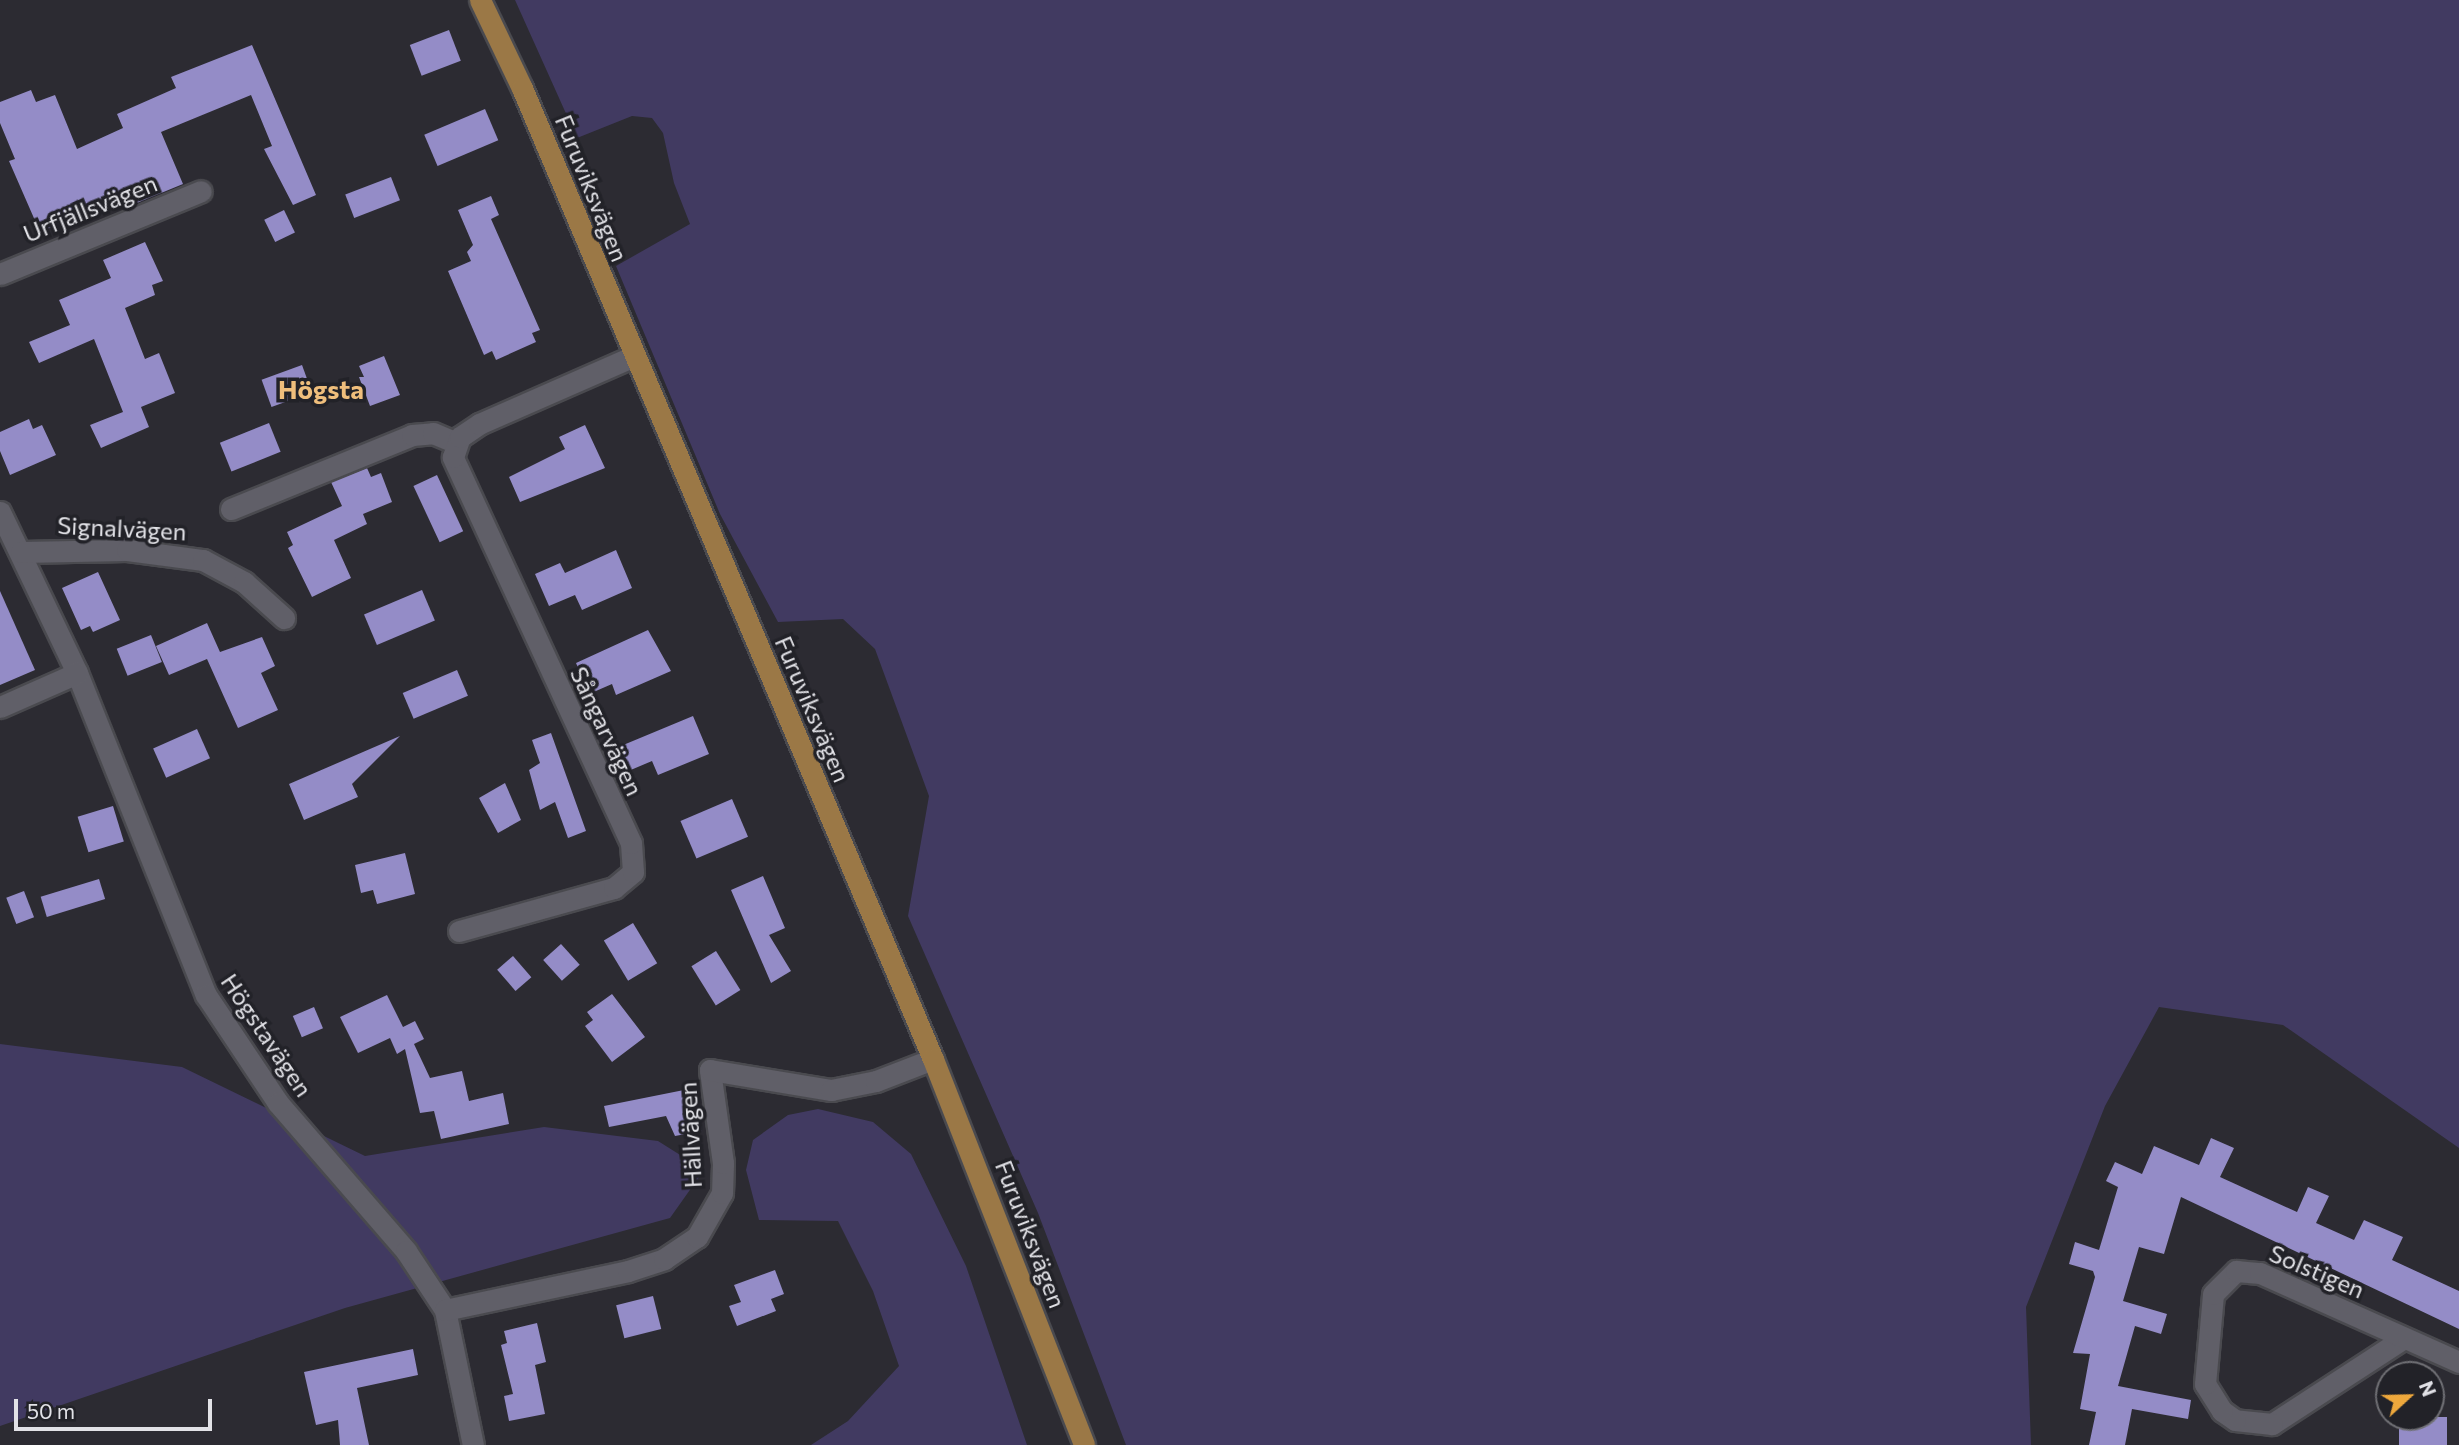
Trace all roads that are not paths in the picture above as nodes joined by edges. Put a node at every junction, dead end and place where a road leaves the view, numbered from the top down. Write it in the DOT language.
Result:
graph roads {
  1 [pos="480,0"];
  2 [pos="201,191"];
  3 [pos="0,274"];
  4 [pos="634,356"];
  5 [pos="457,443"];
  6 [pos="231,509"];
  7 [pos="0,512"];
  8 [pos="21,552"];
  9 [pos="284,618"];
  10 [pos="77,673"];
  11 [pos="0,707"];
  12 [pos="459,931"];
  13 [pos="933,1059"];
  14 [pos="445,1310"];
  15 [pos="2404,1338"];
  16 [pos="2459,1363"];
  17 [pos="473,1445"];
  18 [pos="1084,1445"];
  1 -- 4 [label="main road, Furuviksvägen"];
  2 -- 3 [label="street, Urfjällsvägen"];
  4 -- 5 [label="street"];
  4 -- 13 [label="main road, Furuviksvägen"];
  5 -- 6 [label="street"];
  5 -- 12 [label="street, Sångarvägen"];
  7 -- 8 [label="street, Högstavägen"];
  8 -- 9 [label="street, Signalvägen"];
  8 -- 10 [label="street, Högstavägen"];
  10 -- 11 [label="street"];
  10 -- 14 [label="street, Högstavägen"];
  13 -- 14 [label="street, Hällvägen"];
  13 -- 18 [label="main road, Furuviksvägen"];
  14 -- 17 [label="street, Högstavägen"];
  15 -- 15 [label="street, Solstigen"];
  15 -- 16 [label="street, Solstigen"];
}
